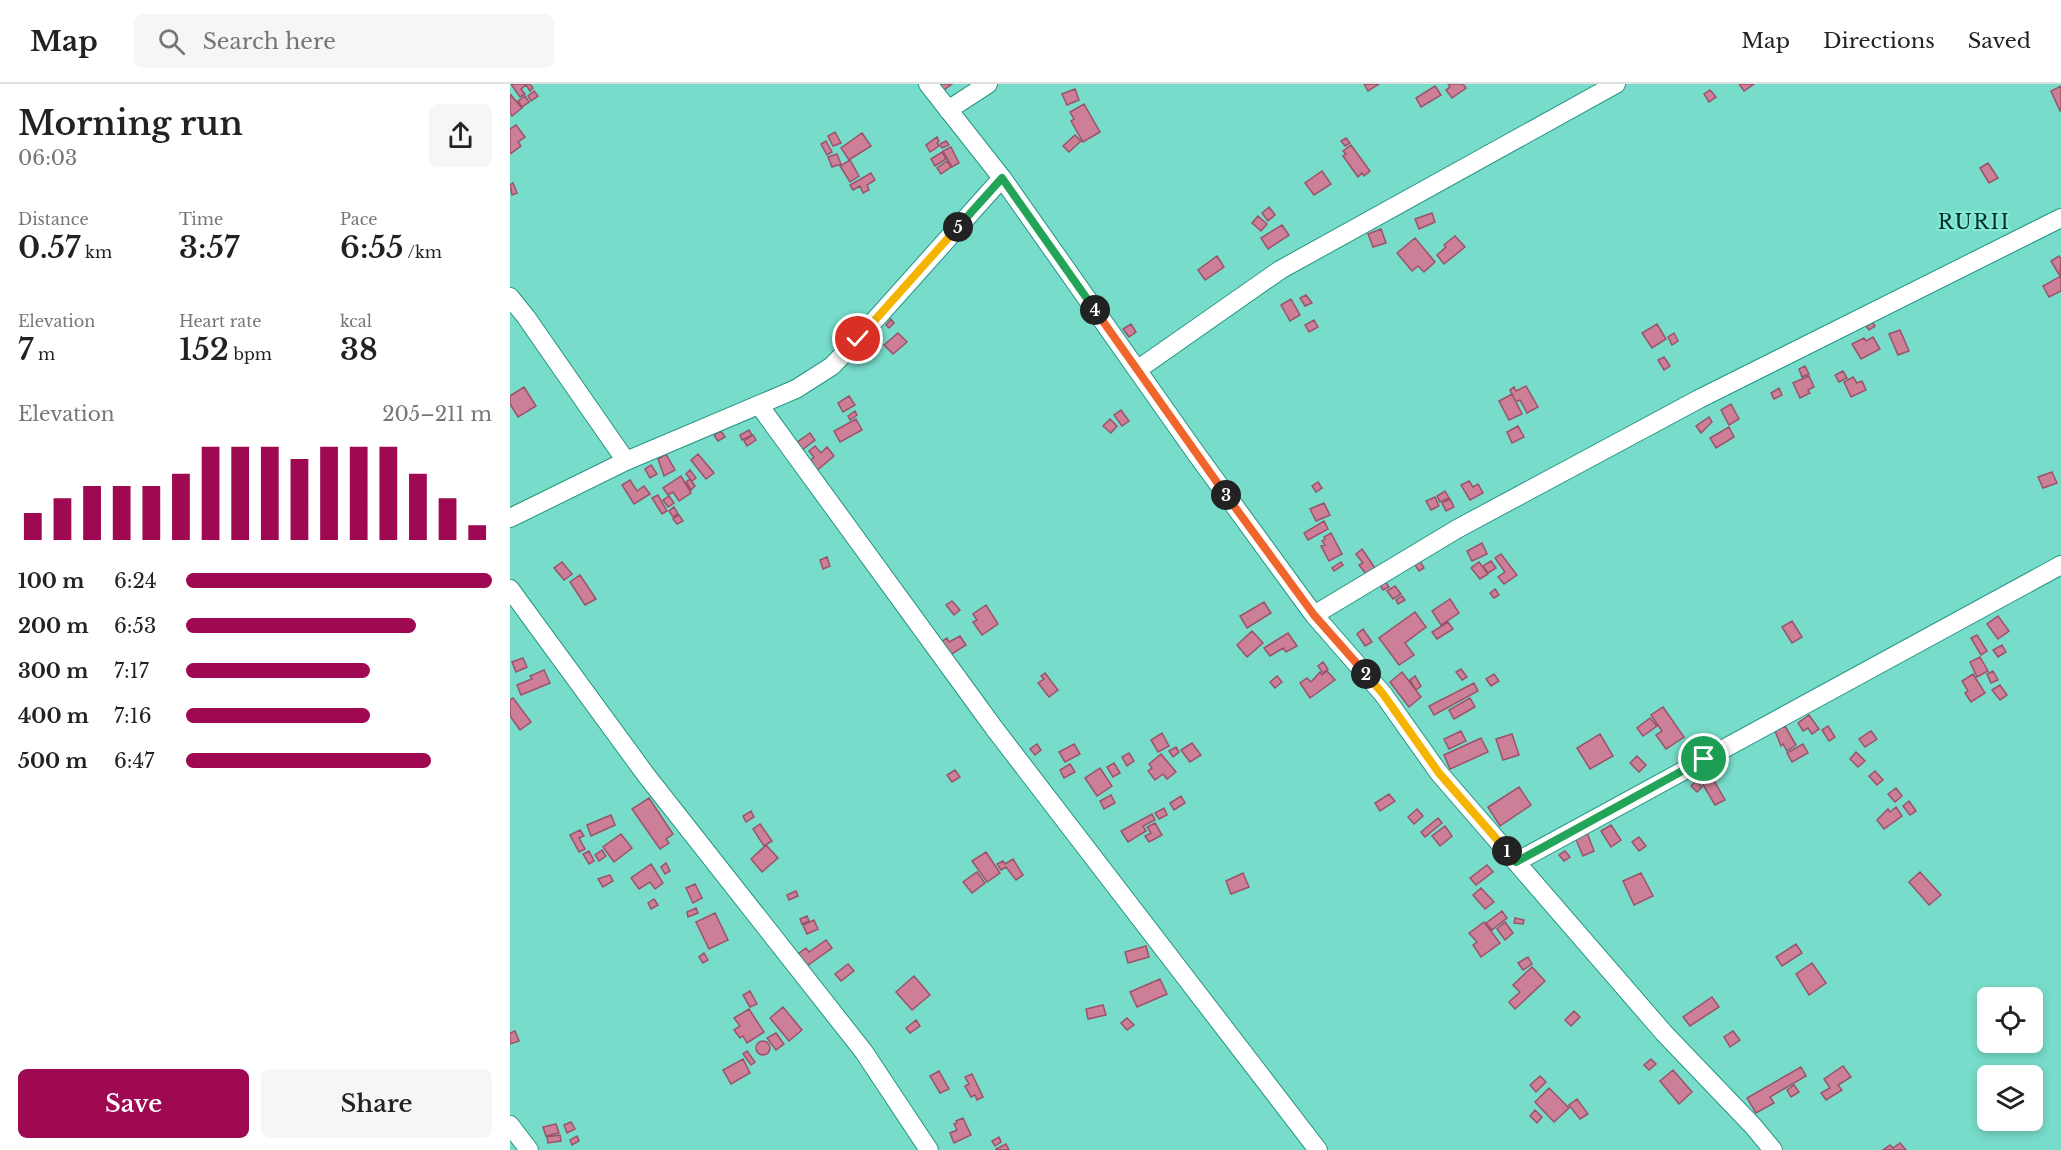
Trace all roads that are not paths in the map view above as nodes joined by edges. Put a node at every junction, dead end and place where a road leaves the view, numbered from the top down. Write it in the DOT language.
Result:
graph roads {
  1 [pos="928,84"];
  2 [pos="988,84"];
  3 [pos="1616,84"];
  4 [pos="948,110"];
  5 [pos="1002,178"];
  6 [pos="2061,218"];
  7 [pos="510,297"];
  8 [pos="1137,370"];
  9 [pos="759,405"];
  10 [pos="626,461"];
  11 [pos="510,518"];
  12 [pos="2061,565"];
  13 [pos="510,589"];
  14 [pos="1314,615"];
  15 [pos="1516,862"];
  16 [pos="510,1125"];
  17 [pos="530,1150"];
  18 [pos="929,1150"];
  19 [pos="1318,1150"];
  20 [pos="1773,1150"];
  1 -- 4 [label="street"];
  2 -- 4 [label="street"];
  3 -- 8 [label="street"];
  4 -- 5 [label="street"];
  5 -- 8 [label="street"];
  5 -- 9 [label="street"];
  6 -- 14 [label="street"];
  7 -- 10 [label="street"];
  8 -- 14 [label="street"];
  9 -- 10 [label="street"];
  9 -- 19 [label="street"];
  10 -- 11 [label="street"];
  12 -- 15 [label="street"];
  13 -- 18 [label="street"];
  14 -- 15 [label="street"];
  15 -- 20 [label="street"];
  16 -- 17 [label="street"];
}
